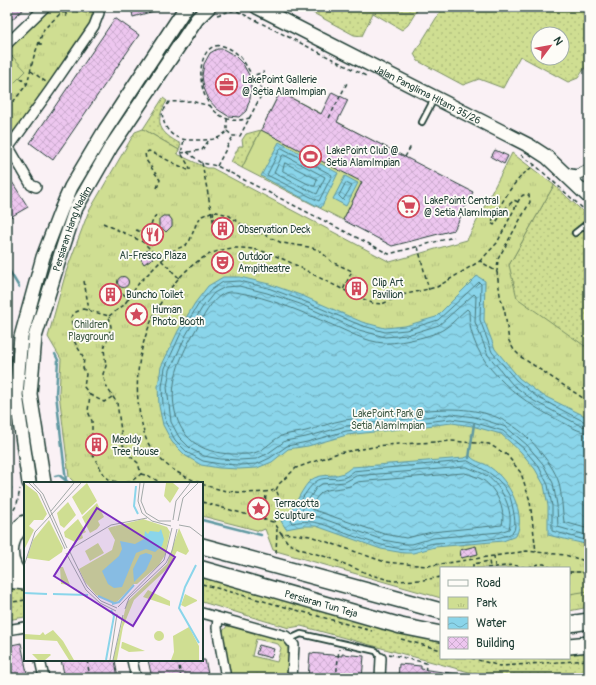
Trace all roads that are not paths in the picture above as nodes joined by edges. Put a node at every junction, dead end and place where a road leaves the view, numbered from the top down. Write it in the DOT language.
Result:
graph roads {
  1 [pos="45,7"];
  2 [pos="186,7"];
  3 [pos="257,7"];
  4 [pos="94,10"];
  5 [pos="210,12"];
  6 [pos="7,44"];
  7 [pos="435,98"];
  8 [pos="422,122"];
  9 [pos="8,146"];
  10 [pos="589,169"];
  11 [pos="564,173"];
  12 [pos="36,187"];
  13 [pos="589,197"];
  14 [pos="589,222"];
  15 [pos="575,233"];
  16 [pos="29,482"];
  17 [pos="44,482"];
  18 [pos="24,524"];
  19 [pos="10,541"];
  20 [pos="203,546"];
  21 [pos="203,569"];
  22 [pos="7,580"];
  23 [pos="24,580"];
  24 [pos="24,581"];
  25 [pos="440,611"];
  26 [pos="203,613"];
  27 [pos="218,618"];
  28 [pos="589,621"];
  29 [pos="570,624"];
  30 [pos="24,627"];
  31 [pos="7,630"];
  32 [pos="440,634"];
  33 [pos="290,639"];
  34 [pos="589,644"];
  35 [pos="570,646"];
  36 [pos="381,658"];
  37 [pos="40,661"];
  38 [pos="132,661"];
  39 [pos="44,678"];
  40 [pos="136,678"];
  41 [pos="226,678"];
  42 [pos="292,678"];
  43 [pos="380,678"];
  1 -- 6 [label="street"];
  2 -- 16 [label="street, Persiaran Hang Nadim"];
  3 -- 7 [label="street, Jalan Panglima Hitam 35/26"];
  4 -- 9 [label="street"];
  5 -- 17 [label="street, Persiaran Hang Nadim"];
  7 -- 8 [label="lane"];
  7 -- 11 [label="street, Jalan Panglima Hitam 35/26"];
  9 -- 12 [label="street"];
  10 -- 11 [label="street"];
  11 -- 13 [label="street, Jalan Panglima Hitam 35/26"];
  14 -- 15 [label="lane"];
  18 -- 19 [label="main road"];
  19 -- 23 [label="main road"];
  20 -- 25 [label="main road"];
  21 -- 32 [label="main road, Persiaran Tun Teja"];
  22 -- 24 [label="main road"];
  26 -- 27 [label="street"];
  27 -- 33 [label="street"];
  27 -- 41 [label="street"];
  28 -- 29 [label="main road"];
  30 -- 31 [label="street"];
  33 -- 36 [label="lane"];
  33 -- 42 [label="street"];
  34 -- 35 [label="main road"];
  36 -- 43 [label="street"];
  37 -- 39 [label="street"];
  38 -- 40 [label="street"];
}
